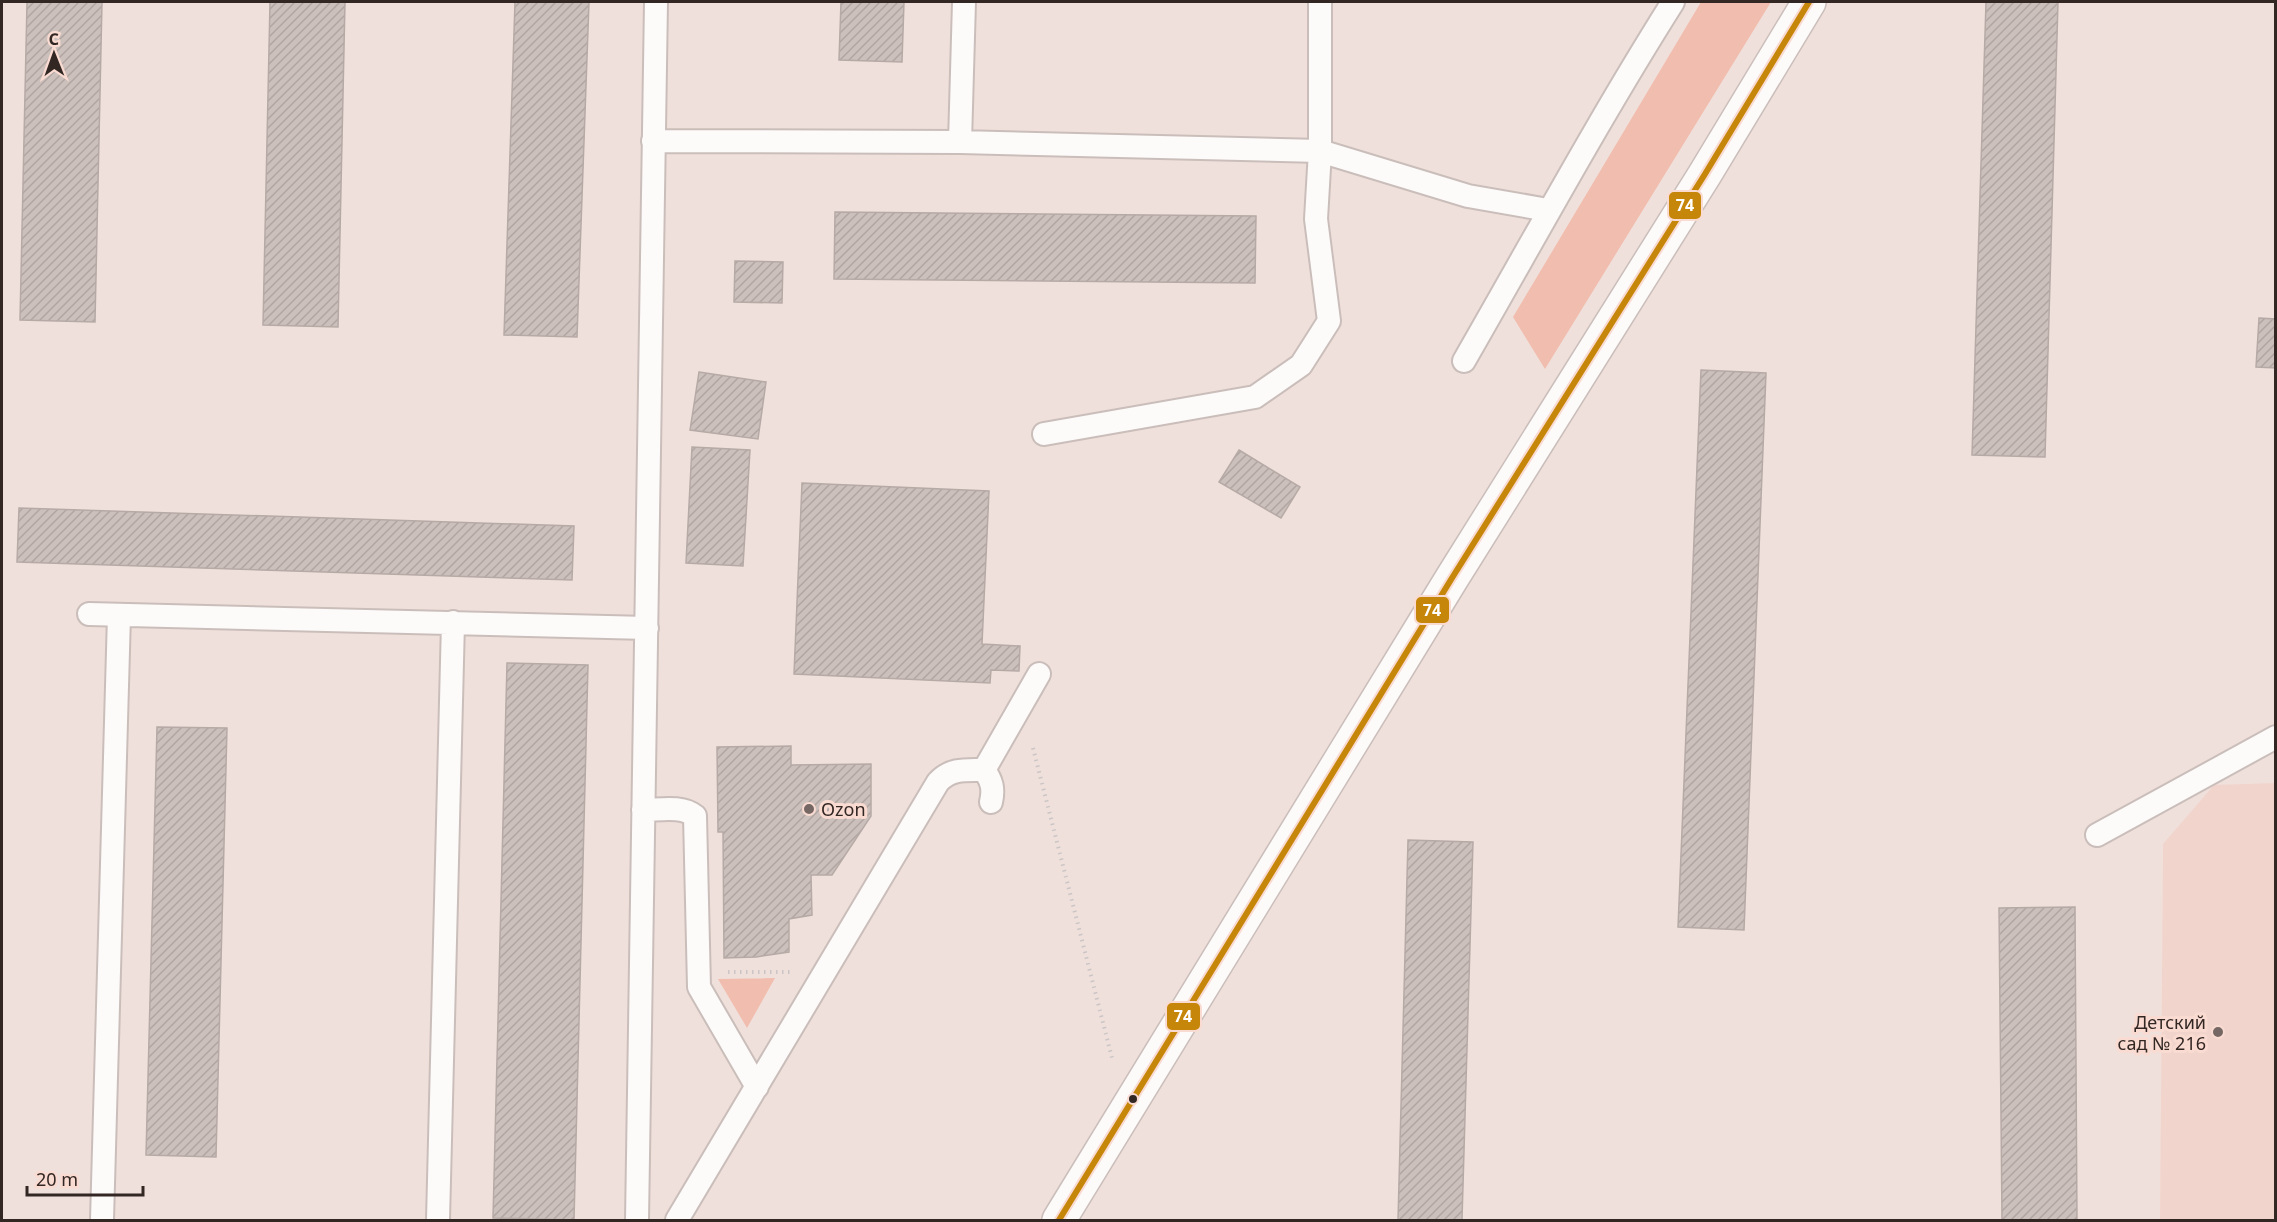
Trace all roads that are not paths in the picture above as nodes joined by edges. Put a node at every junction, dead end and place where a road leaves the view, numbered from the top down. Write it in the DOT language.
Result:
graph roads {
  1 [pos="656,2"];
  2 [pos="964,2"];
  3 [pos="1320,2"];
  4 [pos="1673,2"];
  5 [pos="1809,2"];
  6 [pos="653,141"];
  7 [pos="960,142"];
  8 [pos="1320,151"];
  9 [pos="1548,210"];
  10 [pos="1464,361"];
  11 [pos="1044,435"];
  12 [pos="88,614"];
  13 [pos="118,615"];
  14 [pos="453,622"];
  15 [pos="646,628"];
  16 [pos="1039,674"];
  17 [pos="2276,737"];
  18 [pos="984,770"];
  19 [pos="991,802"];
  20 [pos="643,810"];
  21 [pos="2097,835"];
  22 [pos="757,1087"];
  23 [pos="102,1221"];
  24 [pos="438,1221"];
  25 [pos="637,1221"];
  26 [pos="677,1221"];
  27 [pos="1059,1221"];
  1 -- 6 [label="lane"];
  2 -- 7 [label="lane"];
  3 -- 8 [label="lane"];
  4 -- 9 [label="lane"];
  5 -- 27 [label="street"];
  6 -- 7 [label="lane"];
  6 -- 15 [label="lane"];
  7 -- 8 [label="lane"];
  8 -- 9 [label="lane"];
  8 -- 11 [label="lane"];
  9 -- 10 [label="lane"];
  12 -- 13 [label="lane"];
  13 -- 14 [label="lane"];
  13 -- 23 [label="lane"];
  14 -- 15 [label="lane"];
  14 -- 24 [label="lane"];
  15 -- 20 [label="lane"];
  16 -- 18 [label="lane"];
  17 -- 21 [label="lane"];
  18 -- 19 [label="lane"];
  18 -- 22 [label="lane"];
  20 -- 22 [label="lane"];
  20 -- 25 [label="lane"];
  22 -- 26 [label="lane"];
}
